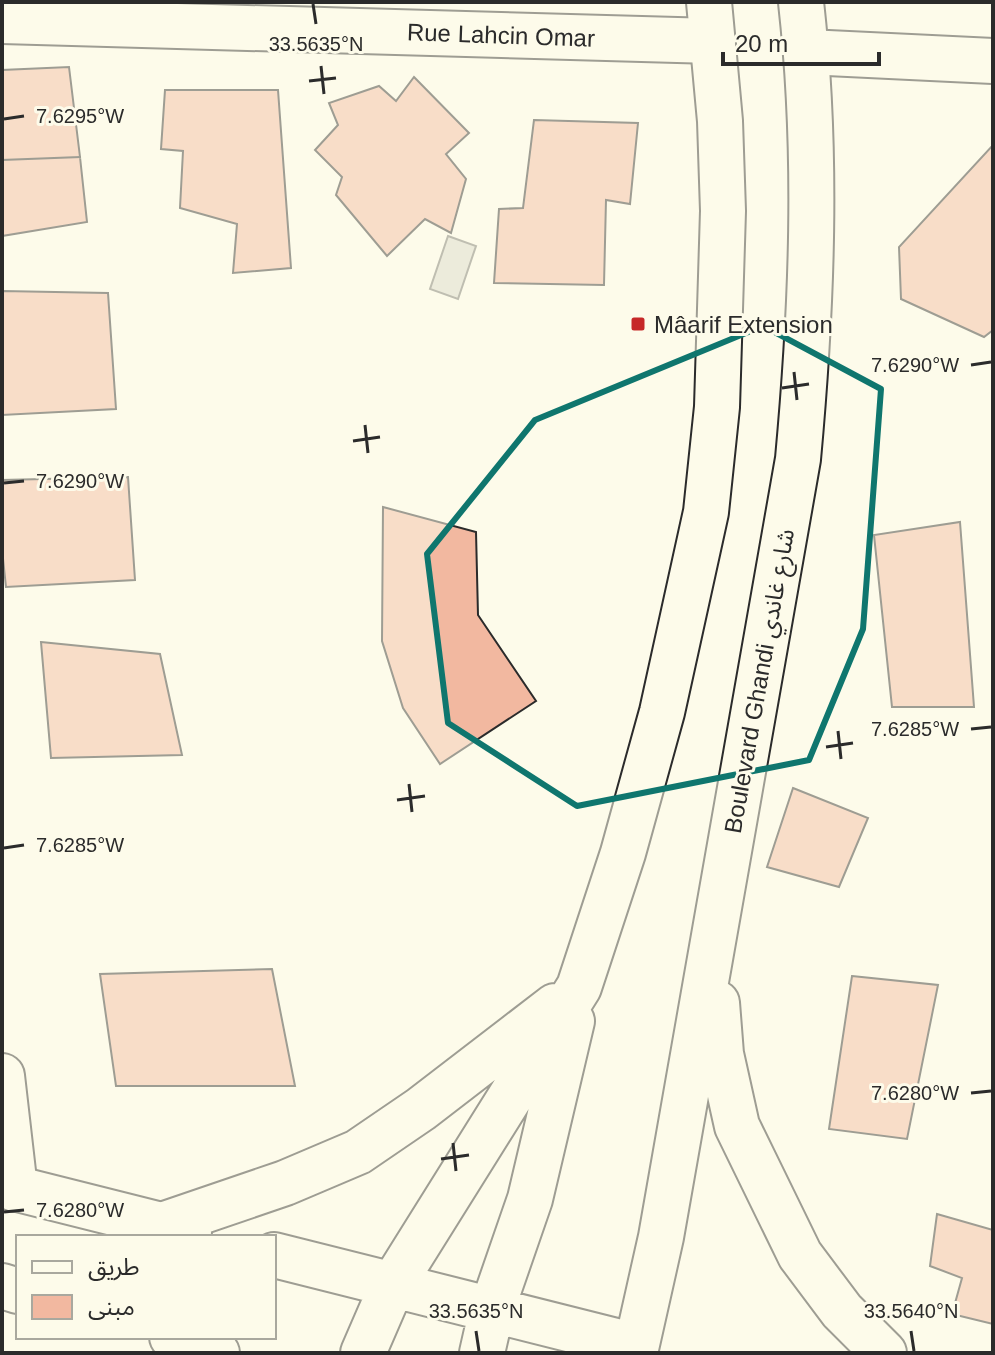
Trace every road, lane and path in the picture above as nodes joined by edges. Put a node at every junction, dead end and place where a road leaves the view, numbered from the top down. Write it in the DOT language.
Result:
graph roads {
  1 [pos="801,2"];
  2 [pos="2,21"];
  3 [pos="711,22"];
  4 [pos="807,52"];
  5 [pos="993,61"];
  6 [pos="712,950"];
  7 [pos="579,987"];
  8 [pos="2,1076"];
  9 [pos="9,1187"];
  10 [pos="162,1225"];
  11 [pos="200,1235"];
  12 [pos="276,1256"];
  13 [pos="392,1286"];
  14 [pos="492,1309"];
  15 [pos="178,1339"];
  16 [pos="636,1350"];
  17 [pos="217,1353"];
  18 [pos="363,1353"];
  19 [pos="482,1353"];
  20 [pos="884,1353"];
  1 -- 4 [label="main road, Boulevard Ghandi شارع غاندي"];
  2 -- 3 [label="main road, Rue Lahcin Omar"];
  3 -- 7 [label="main road"];
  4 -- 5 [label="main road"];
  4 -- 6 [label="main road, Boulevard Ghandi شارع غاندي"];
  6 -- 16 [label="main road, Boulevard Ghandi شارع غاندي"];
  6 -- 20 [label="main road"];
  7 -- 10 [label="main road"];
  7 -- 13 [label="main road"];
  7 -- 14 [label="main road"];
  8 -- 9 [label="main road"];
  9 -- 10 [label="main road"];
  10 -- 11 [label="main road"];
  12 -- 13 [label="main road"];
  13 -- 14 [label="main road"];
  13 -- 18 [label="main road"];
  14 -- 16 [label="main road"];
  14 -- 19 [label="main road"];
  15 -- 17 [label="main road"];
}
